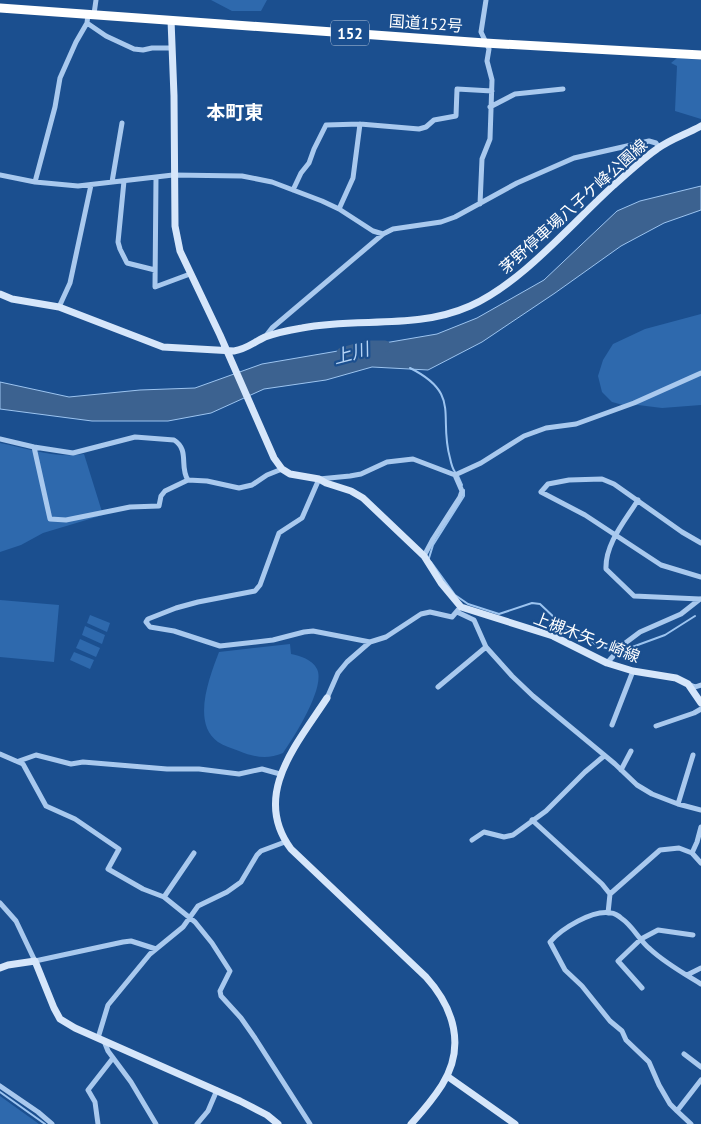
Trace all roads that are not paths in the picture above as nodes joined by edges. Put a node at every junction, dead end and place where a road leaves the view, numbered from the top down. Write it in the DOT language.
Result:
graph roads {
  1 [pos="96,0"];
  2 [pos="486,0"];
  3 [pos="0,8"];
  4 [pos="89,17"];
  5 [pos="171,20"];
  6 [pos="485,43"];
  7 [pos="172,48"];
  8 [pos="701,56"];
  9 [pos="563,89"];
  10 [pos="492,91"];
  11 [pos="490,107"];
  12 [pos="122,123"];
  13 [pos="360,124"];
  14 [pos="701,126"];
  15 [pos="659,148"];
  16 [pos="0,175"];
  17 [pos="173,175"];
  18 [pos="156,178"];
  19 [pos="124,181"];
  20 [pos="35,182"];
  21 [pos="112,182"];
  22 [pos="91,185"];
  23 [pos="293,190"];
  24 [pos="480,204"];
  25 [pos="339,209"];
  26 [pos="383,234"];
  27 [pos="155,270"];
  28 [pos="190,274"];
  29 [pos="0,294"];
  30 [pos="58,307"];
  31 [pos="265,338"];
  32 [pos="226,349"];
  33 [pos="701,373"];
  34 [pos="0,439"];
  35 [pos="34,447"];
  36 [pos="282,469"];
  37 [pos="457,474"];
  38 [pos="319,479"];
  39 [pos="188,480"];
  40 [pos="638,500"];
  41 [pos="616,535"];
  42 [pos="701,543"];
  43 [pos="424,556"];
  44 [pos="701,578"];
  45 [pos="700,599"];
  46 [pos="459,609"];
  47 [pos="370,642"];
  48 [pos="486,647"];
  49 [pos="610,660"];
  50 [pos="633,671"];
  51 [pos="688,684"];
  52 [pos="701,685"];
  53 [pos="438,687"];
  54 [pos="327,698"];
  55 [pos="701,703"];
  56 [pos="701,709"];
  57 [pos="612,725"];
  58 [pos="656,726"];
  59 [pos="631,751"];
  60 [pos="0,754"];
  61 [pos="693,755"];
  62 [pos="604,756"];
  63 [pos="19,762"];
  64 [pos="621,770"];
  65 [pos="280,774"];
  66 [pos="678,804"];
  67 [pos="701,810"];
  68 [pos="532,820"];
  69 [pos="701,827"];
  70 [pos="472,840"];
  71 [pos="285,842"];
  72 [pos="194,853"];
  73 [pos="692,853"];
  74 [pos="701,863"];
  75 [pos="610,894"];
  76 [pos="164,897"];
  77 [pos="0,903"];
  78 [pos="608,913"];
  79 [pos="190,918"];
  80 [pos="693,935"];
  81 [pos="642,939"];
  82 [pos="156,949"];
  83 [pos="34,961"];
  84 [pos="0,968"];
  85 [pos="701,968"];
  86 [pos="687,975"];
  87 [pos="701,984"];
  88 [pos="642,988"];
  89 [pos="101,1040"];
  90 [pos="684,1054"];
  91 [pos="113,1058"];
  92 [pos="701,1067"];
  93 [pos="447,1076"];
  94 [pos="701,1080"];
  95 [pos="0,1086"];
  96 [pos="217,1090"];
  97 [pos="677,1111"];
  98 [pos="52,1124"];
  99 [pos="98,1124"];
  100 [pos="156,1124"];
  101 [pos="197,1124"];
  102 [pos="278,1124"];
  103 [pos="310,1124"];
  104 [pos="411,1124"];
  105 [pos="515,1124"];
  106 [pos="691,1124"];
  1 -- 4 [label="street"];
  2 -- 6 [label="street"];
  3 -- 4 [label="highway, 国道152号 / 152"];
  4 -- 5 [label="highway, 国道152号 / 152"];
  4 -- 7 [label="street"];
  4 -- 20 [label="street"];
  5 -- 6 [label="highway, 国道152号 / 152"];
  5 -- 7 [label="main road"];
  6 -- 8 [label="highway, 国道152号 / 152"];
  6 -- 10 [label="street"];
  7 -- 17 [label="main road"];
  9 -- 11 [label="street"];
  10 -- 11 [label="street"];
  10 -- 13 [label="street"];
  11 -- 24 [label="street"];
  12 -- 21 [label="street"];
  13 -- 23 [label="street"];
  13 -- 25 [label="street"];
  14 -- 15 [label="main road, 茅野停車場八子ケ峰公園線"];
  15 -- 24 [label="street"];
  15 -- 31 [label="main road, 茅野停車場八子ケ峰公園線"];
  16 -- 20 [label="street"];
  17 -- 18 [label="street"];
  17 -- 23 [label="street"];
  17 -- 28 [label="main road"];
  18 -- 19 [label="street"];
  18 -- 27 [label="street"];
  19 -- 21 [label="street"];
  19 -- 27 [label="street"];
  20 -- 22 [label="street"];
  21 -- 22 [label="street"];
  22 -- 30 [label="street"];
  23 -- 25 [label="street"];
  24 -- 26 [label="street"];
  25 -- 26 [label="street"];
  26 -- 31 [label="street"];
  27 -- 28 [label="street"];
  28 -- 32 [label="main road"];
  29 -- 30 [label="main road, 茅野停車場八子ケ峰公園線"];
  30 -- 32 [label="main road, 茅野停車場八子ケ峰公園線"];
  31 -- 32 [label="main road, 茅野停車場八子ケ峰公園線"];
  32 -- 36 [label="main road"];
  33 -- 37 [label="street"];
  34 -- 35 [label="street"];
  35 -- 39 [label="street"];
  35 -- 39 [label="street"];
  36 -- 38 [label="main road"];
  36 -- 39 [label="street"];
  37 -- 38 [label="street"];
  37 -- 43 [label="street"];
  38 -- 43 [label="main road"];
  38 -- 47 [label="street"];
  40 -- 41 [label="street"];
  40 -- 41 [label="street"];
  40 -- 42 [label="street"];
  41 -- 44 [label="street"];
  41 -- 45 [label="street"];
  43 -- 46 [label="main road"];
  45 -- 49 [label="street"];
  46 -- 47 [label="street"];
  46 -- 48 [label="street"];
  46 -- 49 [label="main road, 上槻木矢ヶ崎線"];
  47 -- 54 [label="street"];
  48 -- 53 [label="street"];
  48 -- 62 [label="street"];
  49 -- 50 [label="main road, 上槻木矢ヶ崎線"];
  50 -- 51 [label="main road, 上槻木矢ヶ崎線"];
  50 -- 57 [label="street"];
  51 -- 52 [label="street"];
  51 -- 55 [label="main road"];
  54 -- 65 [label="main road"];
  56 -- 58 [label="street"];
  59 -- 64 [label="street"];
  60 -- 63 [label="street"];
  61 -- 66 [label="street"];
  62 -- 64 [label="street"];
  62 -- 68 [label="street"];
  63 -- 65 [label="street"];
  63 -- 76 [label="street"];
  64 -- 66 [label="street"];
  65 -- 71 [label="main road"];
  66 -- 67 [label="street"];
  68 -- 70 [label="street"];
  68 -- 75 [label="street"];
  69 -- 73 [label="street"];
  71 -- 79 [label="street"];
  71 -- 93 [label="main road"];
  72 -- 76 [label="street"];
  73 -- 74 [label="street"];
  73 -- 75 [label="street"];
  75 -- 78 [label="street"];
  76 -- 79 [label="street"];
  77 -- 83 [label="street"];
  78 -- 81 [label="street"];
  78 -- 97 [label="street"];
  79 -- 82 [label="street"];
  79 -- 103 [label="street"];
  80 -- 81 [label="street"];
  81 -- 86 [label="street"];
  81 -- 88 [label="street"];
  82 -- 83 [label="street"];
  82 -- 89 [label="street"];
  83 -- 84 [label="main road"];
  83 -- 89 [label="main road"];
  85 -- 86 [label="street"];
  86 -- 87 [label="street"];
  89 -- 91 [label="street"];
  89 -- 96 [label="main road"];
  90 -- 92 [label="street"];
  91 -- 99 [label="street"];
  91 -- 100 [label="street"];
  93 -- 104 [label="main road"];
  93 -- 105 [label="main road"];
  94 -- 97 [label="street"];
  95 -- 98 [label="street"];
  96 -- 101 [label="street"];
  96 -- 102 [label="main road"];
  97 -- 106 [label="street"];
}
